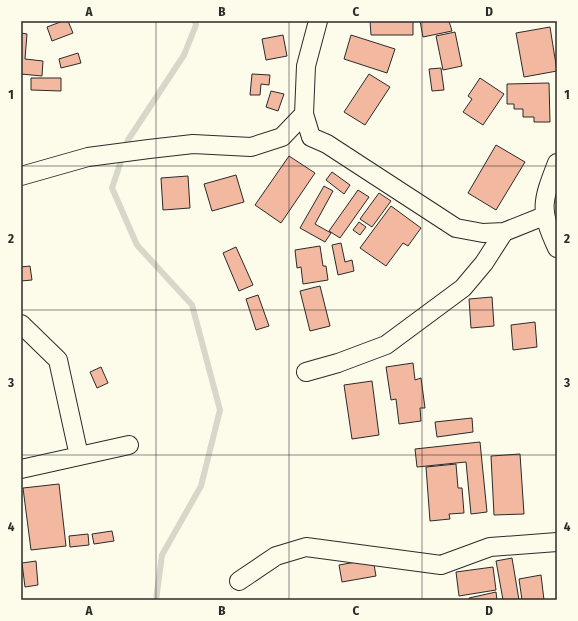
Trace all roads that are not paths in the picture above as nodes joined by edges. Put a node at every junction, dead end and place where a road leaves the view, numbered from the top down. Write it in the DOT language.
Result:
graph roads {
  1 [pos="318,21"];
  2 [pos="304,114"];
  3 [pos="557,165"];
  4 [pos="21,176"];
  5 [pos="544,216"];
  6 [pos="504,232"];
  7 [pos="557,248"];
  8 [pos="21,324"];
  9 [pos="306,372"];
  10 [pos="128,445"];
  11 [pos="79,456"];
  12 [pos="21,469"];
  13 [pos="557,542"];
  14 [pos="239,581"];
  1 -- 2 [label="street"];
  2 -- 4 [label="street"];
  2 -- 6 [label="street"];
  3 -- 5 [label="street"];
  5 -- 6 [label="street"];
  5 -- 7 [label="street"];
  6 -- 9 [label="street"];
  8 -- 11 [label="street"];
  10 -- 11 [label="street"];
  11 -- 12 [label="street"];
  13 -- 14 [label="street"];
}
